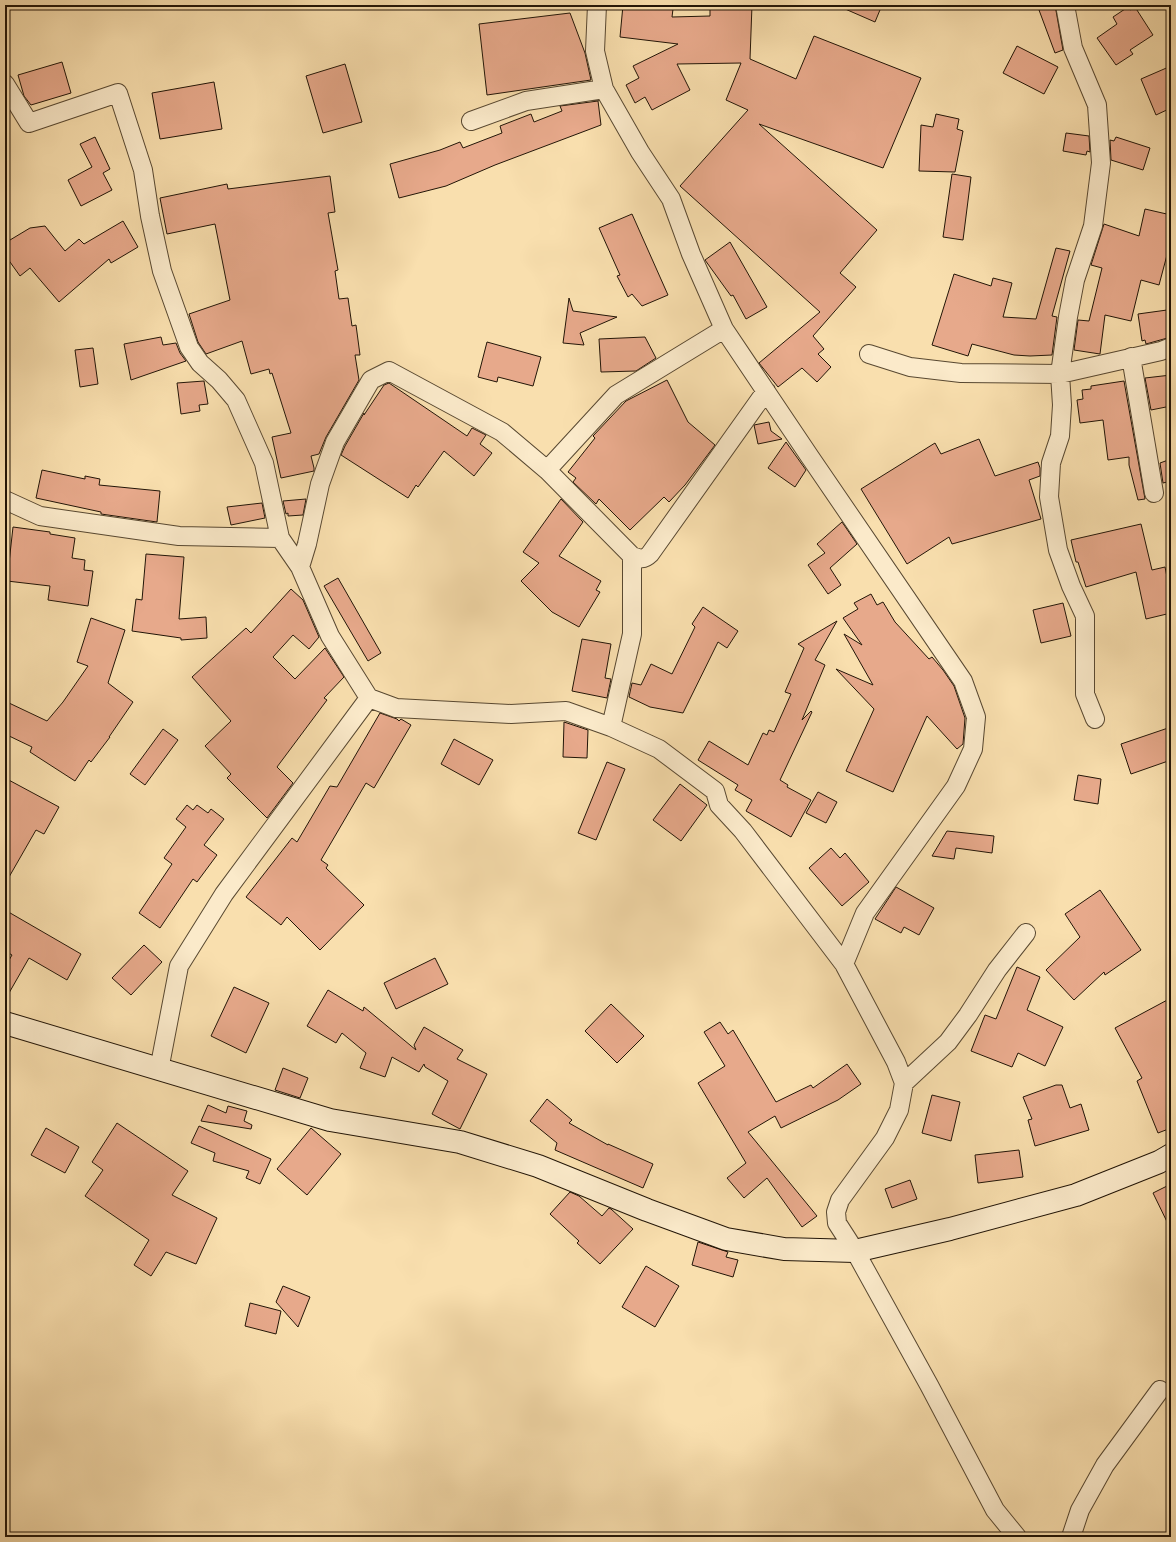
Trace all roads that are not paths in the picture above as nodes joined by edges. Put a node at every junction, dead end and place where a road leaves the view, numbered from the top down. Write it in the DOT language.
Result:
graph roads {
  1 [pos="597,5"];
  2 [pos="1065,5"];
  3 [pos="5,84"];
  4 [pos="604,89"];
  5 [pos="471,121"];
  6 [pos="724,329"];
  7 [pos="1171,347"];
  8 [pos="869,354"];
  9 [pos="1131,358"];
  10 [pos="1060,374"];
  11 [pos="766,391"];
  12 [pos="547,470"];
  13 [pos="1154,493"];
  14 [pos="5,500"];
  15 [pos="280,538"];
  16 [pos="632,556"];
  17 [pos="300,567"];
  18 [pos="369,698"];
  19 [pos="1095,719"];
  20 [pos="611,728"];
  21 [pos="1026,933"];
  22 [pos="844,964"];
  23 [pos="5,1023"];
  24 [pos="159,1070"];
  25 [pos="904,1083"];
  26 [pos="1171,1155"];
  27 [pos="855,1251"];
  28 [pos="1160,1390"];
  29 [pos="1017,1537"];
  30 [pos="1071,1537"];
  1 -- 4 [label="street"];
  2 -- 10 [label="street"];
  3 -- 15 [label="street"];
  4 -- 5 [label="street"];
  4 -- 6 [label="street"];
  6 -- 11 [label="street"];
  6 -- 12 [label="street"];
  7 -- 9 [label="street"];
  8 -- 10 [label="street"];
  9 -- 10 [label="street"];
  9 -- 13 [label="street"];
  10 -- 19 [label="street"];
  11 -- 16 [label="street"];
  11 -- 22 [label="street"];
  12 -- 16 [label="street"];
  12 -- 17 [label="street"];
  14 -- 15 [label="street"];
  15 -- 17 [label="street"];
  16 -- 20 [label="street"];
  17 -- 18 [label="street"];
  18 -- 20 [label="street"];
  18 -- 24 [label="street"];
  20 -- 22 [label="street"];
  21 -- 25 [label="street"];
  22 -- 25 [label="street"];
  23 -- 24 [label="street"];
  24 -- 27 [label="street"];
  25 -- 27 [label="street"];
  26 -- 27 [label="street"];
  27 -- 29 [label="street"];
  28 -- 30 [label="street"];
}
